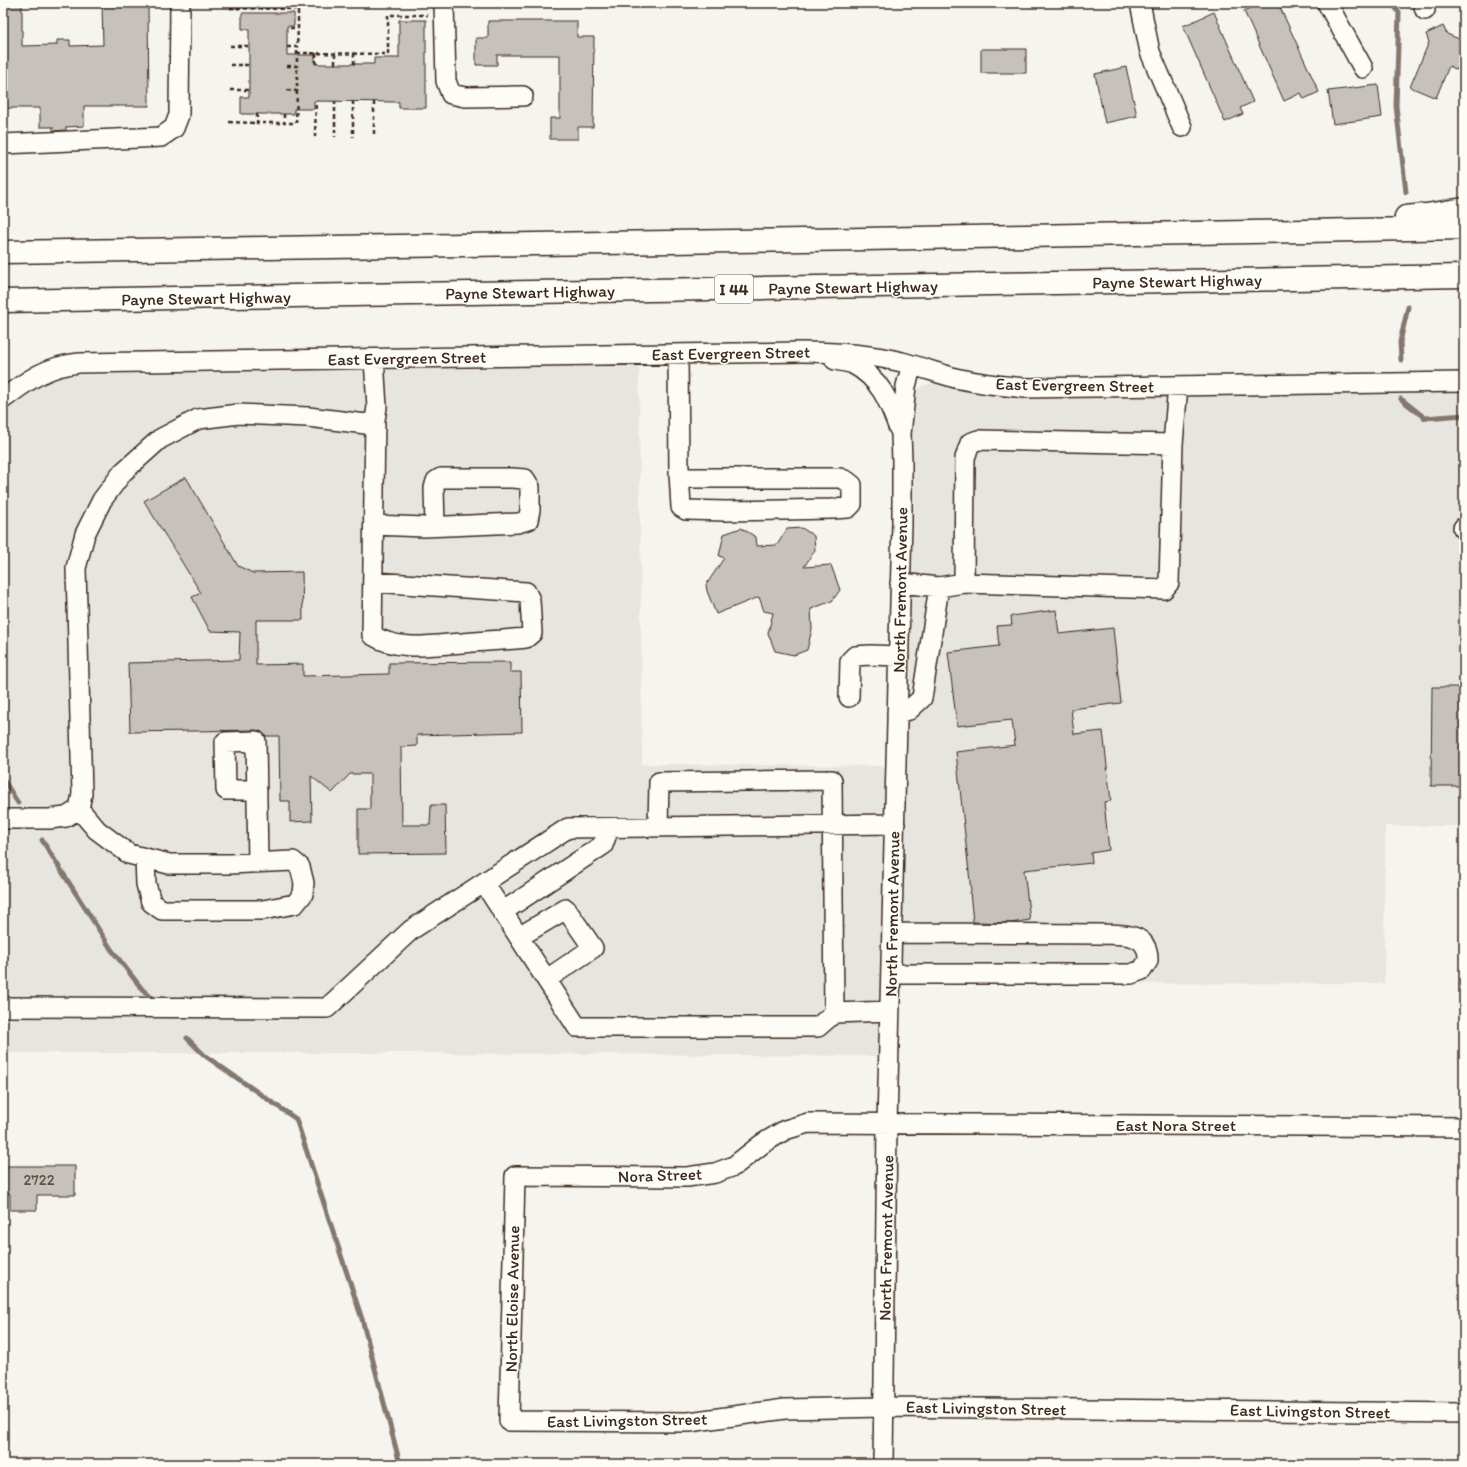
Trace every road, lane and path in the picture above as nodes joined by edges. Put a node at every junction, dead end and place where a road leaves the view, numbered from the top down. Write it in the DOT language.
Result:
graph roads {
  1 [pos="180,3"];
  2 [pos="1140,3"];
  3 [pos="1327,3"];
  4 [pos="230,8"];
  5 [pos="444,9"];
  6 [pos="287,28"];
  7 [pos="298,28"];
  8 [pos="230,46"];
  9 [pos="249,46"];
  10 [pos="287,47"];
  11 [pos="297,47"];
  12 [pos="297,53"];
  13 [pos="316,54"];
  14 [pos="335,54"];
  15 [pos="354,54"];
  16 [pos="316,64"];
  17 [pos="335,64"];
  18 [pos="354,64"];
  19 [pos="230,65"];
  20 [pos="249,65"];
  21 [pos="287,66"];
  22 [pos="297,66"];
  23 [pos="1363,68"];
  24 [pos="230,90"];
  25 [pos="249,90"];
  26 [pos="287,90"];
  27 [pos="297,91"];
  28 [pos="523,96"];
  29 [pos="316,101"];
  30 [pos="335,101"];
  31 [pos="353,101"];
  32 [pos="374,102"];
  33 [pos="257,114"];
  34 [pos="284,114"];
  35 [pos="229,122"];
  36 [pos="257,123"];
  37 [pos="284,123"];
  38 [pos="1182,127"];
  39 [pos="315,137"];
  40 [pos="335,137"];
  41 [pos="353,137"];
  42 [pos="374,137"];
  43 [pos="3,144"];
  44 [pos="1464,209"];
  45 [pos="1464,228"];
  46 [pos="1208,233"];
  47 [pos="3,252"];
  48 [pos="1464,276"];
  49 [pos="3,301"];
  50 [pos="802,352"];
  51 [pos="678,354"];
  52 [pos="374,359"];
  53 [pos="912,365"];
  54 [pos="1464,382"];
  55 [pos="1178,386"];
  56 [pos="3,399"];
  57 [pos="375,420"];
  58 [pos="901,434"];
  59 [pos="1173,444"];
  60 [pos="679,472"];
  61 [pos="374,525"];
  62 [pos="435,526"];
  63 [pos="373,582"];
  64 [pos="900,583"];
  65 [pos="964,583"];
  66 [pos="939,587"];
  67 [pos="898,656"];
  68 [pos="849,697"];
  69 [pos="897,713"];
  70 [pos="257,790"];
  71 [pos="79,809"];
  72 [pos="3,819"];
  73 [pos="895,824"];
  74 [pos="832,825"];
  75 [pos="658,827"];
  76 [pos="609,828"];
  77 [pos="145,858"];
  78 [pos="258,863"];
  79 [pos="484,882"];
  80 [pos="502,912"];
  81 [pos="892,933"];
  82 [pos="519,937"];
  83 [pos="891,974"];
  84 [pos="547,979"];
  85 [pos="3,1007"];
  86 [pos="890,1011"];
  87 [pos="834,1014"];
  88 [pos="887,1124"];
  89 [pos="1464,1127"];
  90 [pos="515,1176"];
  91 [pos="884,1407"];
  92 [pos="1464,1413"];
  93 [pos="509,1421"];
  94 [pos="883,1464"];
  1 -- 43 [label="street"];
  2 -- 38 [label="street"];
  3 -- 23 [label="street"];
  4 -- 7 [label="path"];
  5 -- 15 [label="path"];
  5 -- 28 [label="street"];
  6 -- 7 [label="path"];
  7 -- 11 [label="path"];
  8 -- 9 [label="path"];
  10 -- 11 [label="path"];
  11 -- 12 [label="path"];
  12 -- 13 [label="path"];
  12 -- 22 [label="path"];
  13 -- 14 [label="path"];
  13 -- 16 [label="path"];
  14 -- 15 [label="path"];
  14 -- 17 [label="path"];
  15 -- 18 [label="path"];
  19 -- 20 [label="path"];
  21 -- 22 [label="path"];
  22 -- 27 [label="path"];
  24 -- 25 [label="path"];
  26 -- 27 [label="path"];
  27 -- 37 [label="path"];
  29 -- 39 [label="path"];
  30 -- 40 [label="path"];
  31 -- 41 [label="path"];
  32 -- 42 [label="path"];
  33 -- 36 [label="path"];
  34 -- 37 [label="path"];
  35 -- 36 [label="path"];
  36 -- 37 [label="path"];
  44 -- 46 [label="highway"];
  45 -- 46 [label="highway"];
  46 -- 47 [label="highway"];
  48 -- 49 [label="highway, Payne Stewart Highway / I 44"];
  50 -- 51 [label="street, East Evergreen Street"];
  50 -- 53 [label="street, East Evergreen Street"];
  50 -- 58 [label="street"];
  51 -- 52 [label="street, East Evergreen Street"];
  51 -- 60 [label="street"];
  52 -- 56 [label="street, East Evergreen Street"];
  52 -- 57 [label="street"];
  53 -- 55 [label="street, East Evergreen Street"];
  53 -- 58 [label="street, North Fremont Avenue"];
  54 -- 55 [label="street, East Evergreen Street"];
  55 -- 59 [label="street"];
  57 -- 61 [label="street"];
  57 -- 71 [label="street"];
  58 -- 64 [label="street, North Fremont Avenue"];
  59 -- 65 [label="street"];
  59 -- 65 [label="street"];
  60 -- 60 [label="street"];
  61 -- 62 [label="street"];
  61 -- 63 [label="street"];
  62 -- 62 [label="street"];
  63 -- 63 [label="street"];
  64 -- 66 [label="street"];
  64 -- 67 [label="street, North Fremont Avenue"];
  65 -- 66 [label="street"];
  66 -- 69 [label="street"];
  67 -- 68 [label="street"];
  67 -- 69 [label="street, North Fremont Avenue"];
  69 -- 73 [label="street, North Fremont Avenue"];
  70 -- 78 [label="street"];
  71 -- 72 [label="street"];
  71 -- 77 [label="street"];
  73 -- 74 [label="street"];
  73 -- 81 [label="street, North Fremont Avenue"];
  74 -- 75 [label="street"];
  74 -- 75 [label="street"];
  74 -- 87 [label="street"];
  75 -- 76 [label="street"];
  76 -- 79 [label="street"];
  76 -- 80 [label="street"];
  77 -- 78 [label="street"];
  77 -- 78 [label="street"];
  79 -- 80 [label="street"];
  79 -- 85 [label="street"];
  80 -- 82 [label="street"];
  81 -- 83 [label="street, North Fremont Avenue"];
  81 -- 83 [label="street"];
  82 -- 84 [label="street"];
  82 -- 84 [label="street"];
  83 -- 86 [label="street, North Fremont Avenue"];
  84 -- 87 [label="street"];
  86 -- 87 [label="street"];
  86 -- 88 [label="street, North Fremont Avenue"];
  88 -- 89 [label="street, East Nora Street"];
  88 -- 90 [label="street, Nora Street"];
  88 -- 91 [label="street, North Fremont Avenue"];
  90 -- 93 [label="street, North Eloise Avenue"];
  91 -- 92 [label="street, East Livingston Street"];
  91 -- 93 [label="street, East Livingston Street"];
  91 -- 94 [label="street, North Fremont Avenue"];
}
